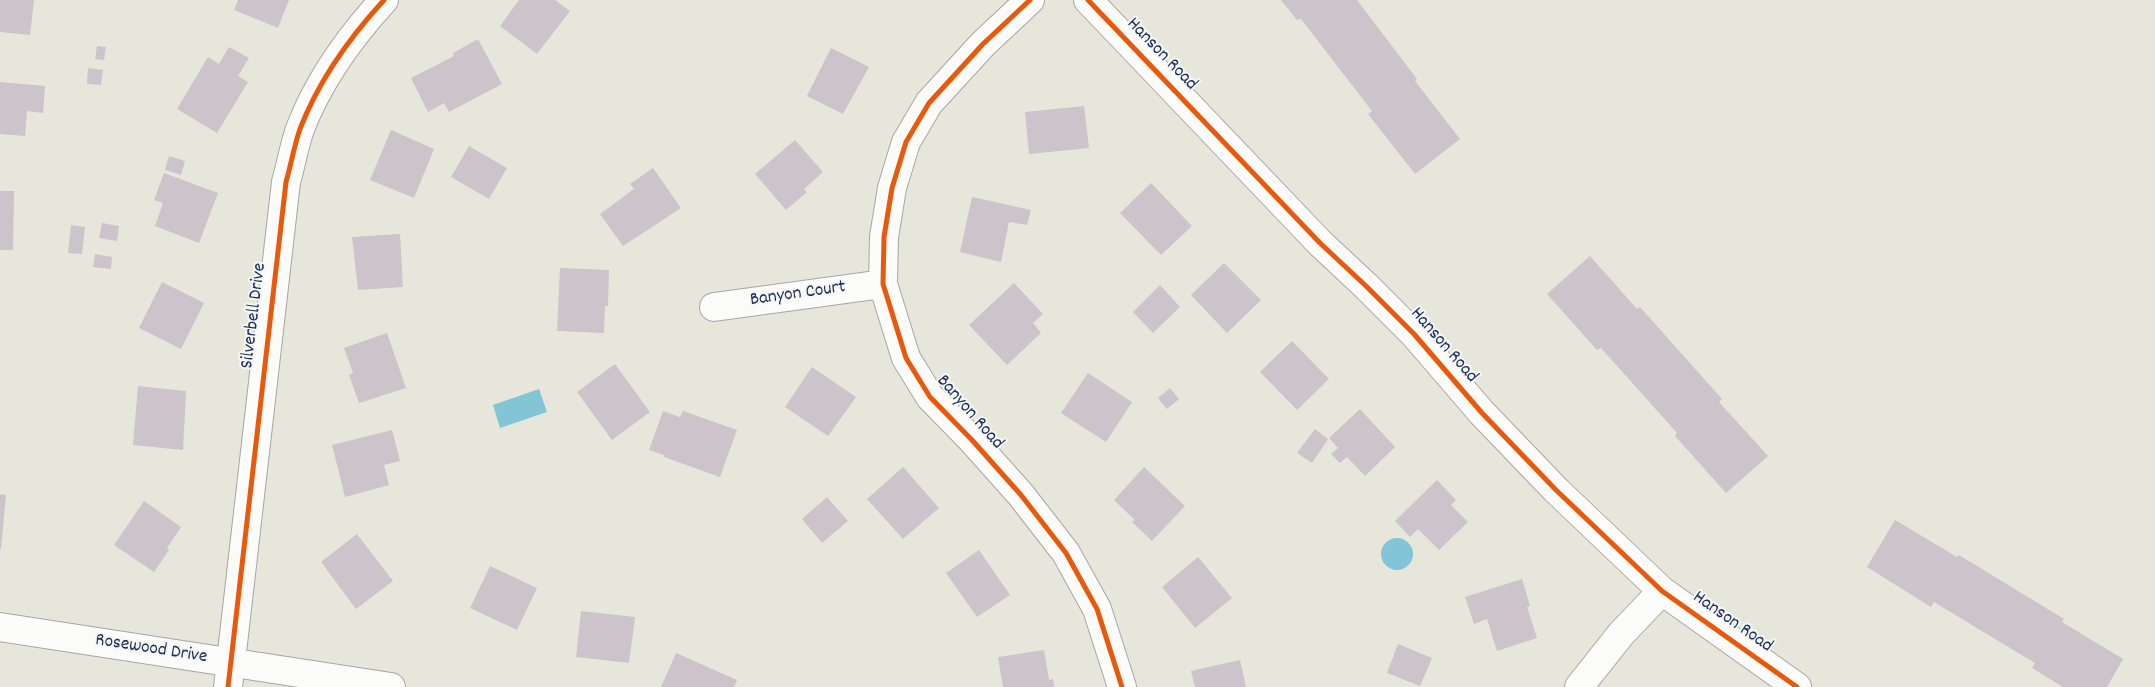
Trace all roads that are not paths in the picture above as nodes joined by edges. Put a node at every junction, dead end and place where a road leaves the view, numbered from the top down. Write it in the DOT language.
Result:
graph roads {
  1 [pos="384,0"];
  2 [pos="1030,0"];
  3 [pos="1088,0"];
  4 [pos="883,284"];
  5 [pos="714,307"];
  6 [pos="1662,591"];
  7 [pos="0,627"];
  8 [pos="229,675"];
  9 [pos="391,687"];
  10 [pos="1122,687"];
  11 [pos="1579,687"];
  12 [pos="1798,687"];
  1 -- 8 [label="street, Silverbell Drive"];
  2 -- 4 [label="street, Banyon Road"];
  3 -- 6 [label="street, Hanson Road"];
  4 -- 5 [label="street, Banyon Court"];
  4 -- 10 [label="street, Banyon Road"];
  6 -- 11 [label="street"];
  6 -- 12 [label="street, Hanson Road"];
  7 -- 8 [label="street, Rosewood Drive"];
  8 -- 9 [label="street, Rosewood Drive"];
}
